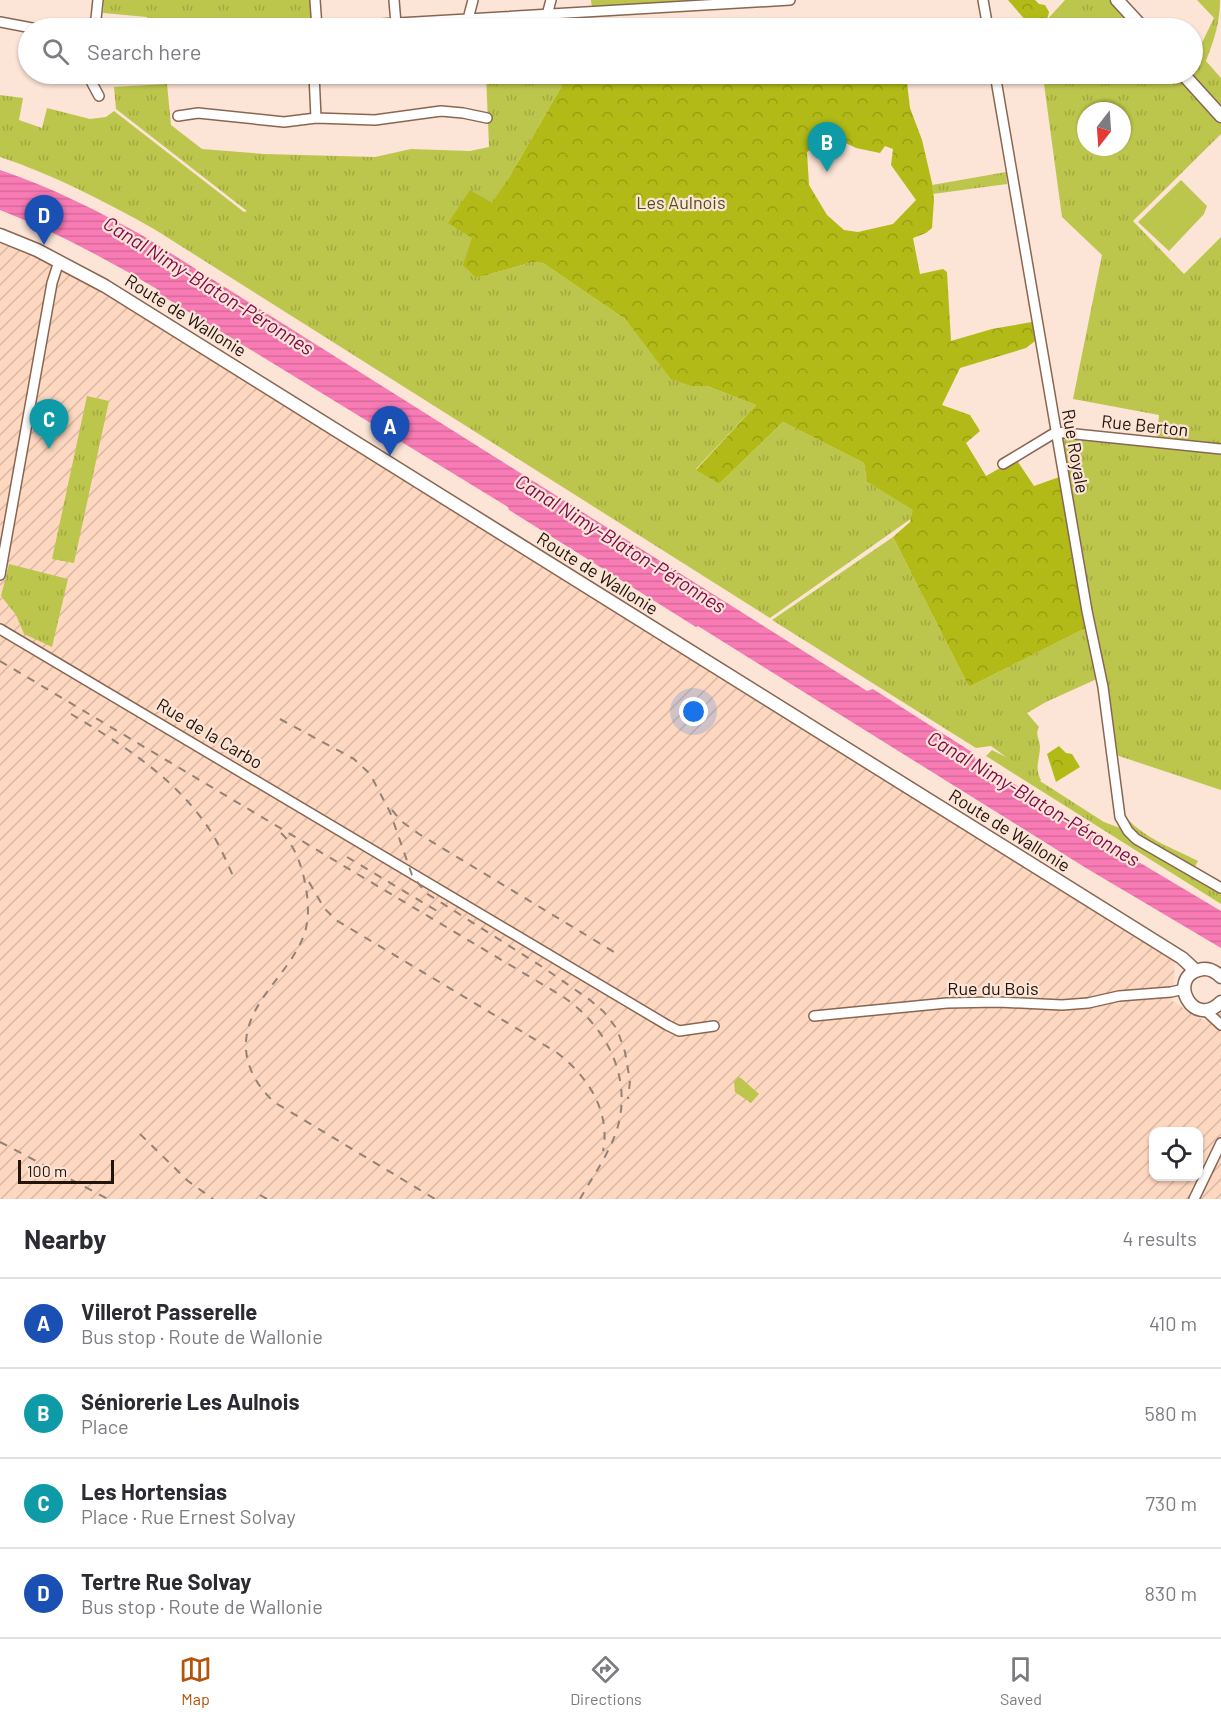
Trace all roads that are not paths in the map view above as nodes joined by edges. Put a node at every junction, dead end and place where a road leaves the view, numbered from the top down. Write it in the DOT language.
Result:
graph roads {
  1 [pos="98,0"];
  2 [pos="315,0"];
  3 [pos="394,0"];
  4 [pos="473,0"];
  5 [pos="551,0"];
  6 [pos="780,0"];
  7 [pos="790,0"];
  8 [pos="983,0"];
  9 [pos="1117,0"];
  10 [pos="692,3"];
  11 [pos="547,15"];
  12 [pos="96,18"];
  13 [pos="315,18"];
  14 [pos="396,18"];
  15 [pos="468,18"];
  16 [pos="488,18"];
  17 [pos="986,18"];
  18 [pos="1134,18"];
  19 [pos="0,22"];
  20 [pos="18,25"];
  21 [pos="93,84"];
  22 [pos="314,84"];
  23 [pos="997,84"];
  24 [pos="1193,84"];
  25 [pos="99,96"];
  26 [pos="178,116"];
  27 [pos="1221,116"];
  28 [pos="316,118"];
  29 [pos="487,118"];
  30 [pos="0,235"];
  31 [pos="60,261"];
  32 [pos="1056,432"];
  33 [pos="1221,448"];
  34 [pos="1003,464"];
  35 [pos="0,575"];
  36 [pos="0,629"];
  37 [pos="1221,888"];
  38 [pos="1172,952"];
  39 [pos="1197,970"];
  40 [pos="1221,977"];
  41 [pos="1186,988"];
  42 [pos="1220,1002"];
  43 [pos="1205,1010"];
  44 [pos="814,1016"];
  45 [pos="1221,1018"];
  46 [pos="1221,1025"];
  47 [pos="714,1026"];
  48 [pos="1221,1143"];
  49 [pos="1194,1199"];
  1 -- 12 [label="street"];
  2 -- 13 [label="street"];
  3 -- 14 [label="street"];
  4 -- 15 [label="street"];
  5 -- 11 [label="street"];
  6 -- 7 [label="street"];
  6 -- 10 [label="street"];
  8 -- 17 [label="street"];
  9 -- 18 [label="main road"];
  10 -- 11 [label="street"];
  11 -- 16 [label="street"];
  19 -- 20 [label="street"];
  21 -- 25 [label="street"];
  22 -- 28 [label="street"];
  23 -- 32 [label="street, Rue Royale"];
  24 -- 27 [label="main road"];
  26 -- 28 [label="street"];
  28 -- 29 [label="street"];
  30 -- 31 [label="main road, Route de Wallonie"];
  31 -- 35 [label="street"];
  31 -- 38 [label="main road, Route de Wallonie"];
  32 -- 33 [label="street, Rue Berton"];
  32 -- 34 [label="street"];
  32 -- 37 [label="street, Rue Royale"];
  36 -- 47 [label="street, Rue de la Carbo"];
  38 -- 39 [label="main road, Route de Wallonie"];
  38 -- 41 [label="main road"];
  39 -- 40 [label="main road, Route de Wallonie"];
  39 -- 41 [label="main road"];
  41 -- 43 [label="main road"];
  41 -- 44 [label="street, Rue du Bois"];
  42 -- 43 [label="main road"];
  42 -- 45 [label="street"];
  43 -- 46 [label="street"];
  48 -- 49 [label="street"];
}
